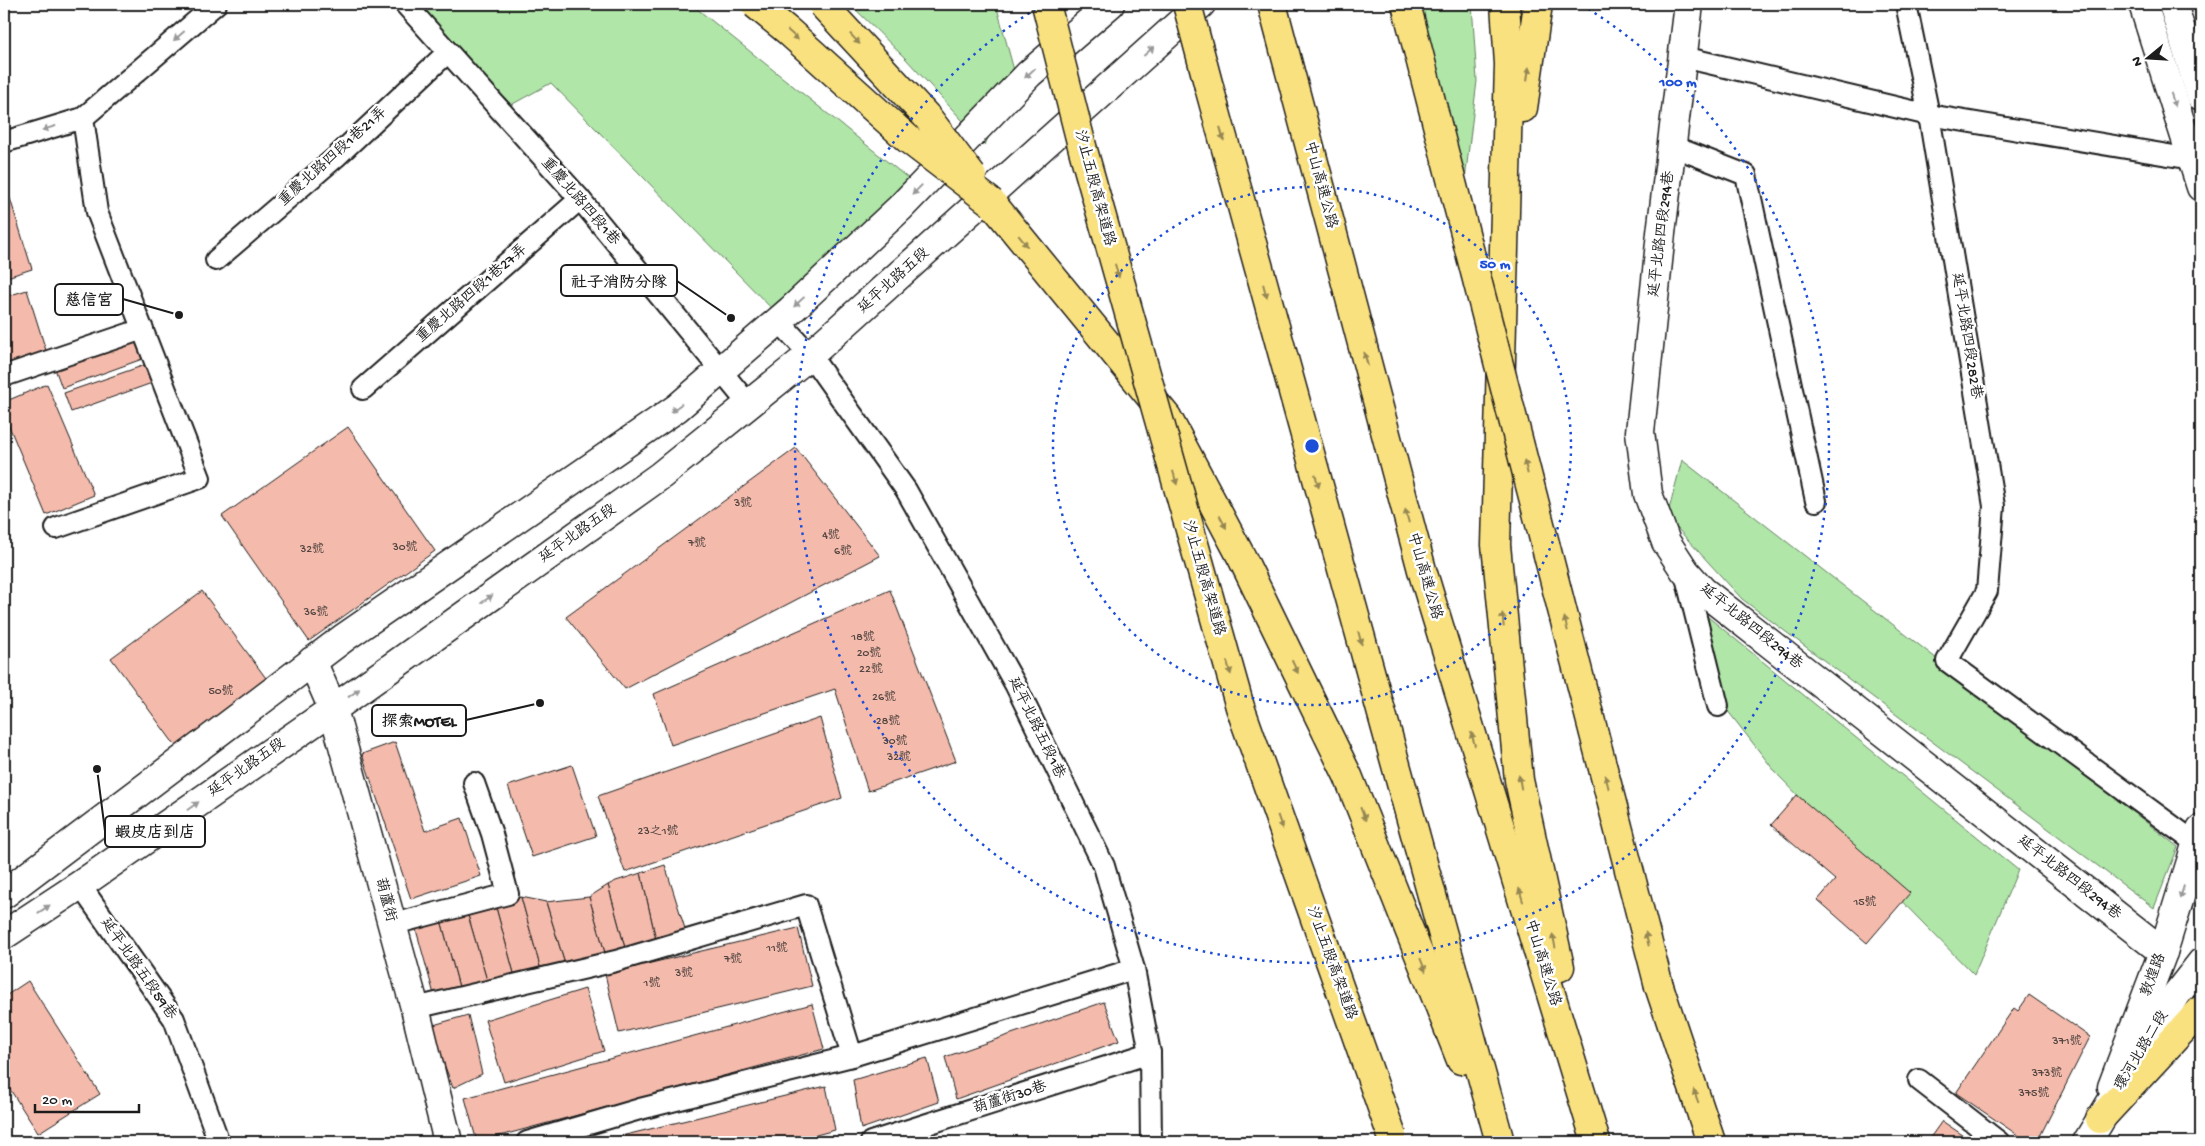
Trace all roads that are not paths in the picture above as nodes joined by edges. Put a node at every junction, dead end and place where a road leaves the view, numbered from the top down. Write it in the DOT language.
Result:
graph roads {
  1 [pos="216,4"];
  2 [pos="405,4"];
  3 [pos="755,4"];
  4 [pos="822,4"];
  5 [pos="1046,4"];
  6 [pos="1110,4"];
  7 [pos="1187,4"];
  8 [pos="1200,4"];
  9 [pos="1406,4"];
  10 [pos="1505,4"];
  11 [pos="1538,4"];
  12 [pos="1690,4"];
  13 [pos="1906,4"];
  14 [pos="2143,4"];
  15 [pos="2173,4"];
  16 [pos="1274,11"];
  17 [pos="448,52"];
  18 [pos="1683,57"];
  19 [pos="2201,96"];
  20 [pos="1929,115"];
  21 [pos="83,118"];
  22 [pos="4,142"];
  23 [pos="1672,146"];
  24 [pos="2192,159"];
  25 [pos="2201,187"];
  26 [pos="580,199"];
  27 [pos="992,203"];
  28 [pos="216,260"];
  29 [pos="1502,261"];
  30 [pos="779,321"];
  31 [pos="143,329"];
  32 [pos="810,356"];
  33 [pos="721,371"];
  34 [pos="4,376"];
  35 [pos="363,389"];
  36 [pos="749,405"];
  37 [pos="1816,501"];
  38 [pos="56,528"];
  39 [pos="1685,571"];
  40 [pos="312,661"];
  41 [pos="1718,706"];
  42 [pos="332,709"];
  43 [pos="474,783"];
  44 [pos="2199,836"];
  45 [pos="80,885"];
  46 [pos="4,894"];
  47 [pos="4,935"];
  48 [pos="2163,952"];
  49 [pos="2201,963"];
  50 [pos="1134,969"];
  51 [pos="415,1008"];
  52 [pos="2201,1010"];
  53 [pos="1150,1053"];
  54 [pos="852,1056"];
  55 [pos="1920,1080"];
  56 [pos="2100,1119"];
  57 [pos="219,1142"];
  58 [pos="448,1142"];
  59 [pos="527,1142"];
  60 [pos="871,1142"];
  61 [pos="1151,1142"];
  62 [pos="1394,1142"];
  63 [pos="1494,1142"];
  64 [pos="1500,1142"];
  65 [pos="1597,1142"];
  66 [pos="1711,1142"];
  67 [pos="1999,1142"];
  68 [pos="2087,1142"];
  1 -- 21 [label="lane, one-way"];
  2 -- 17 [label="lane, 重慶北路四段1巷"];
  3 -- 27 [label="highway, one-way, bridge"];
  4 -- 27 [label="highway, one-way, bridge"];
  5 -- 62 [label="highway, 汐止五股高架道路, one-way, bridge"];
  6 -- 30 [label="street, one-way"];
  7 -- 64 [label="highway, one-way, bridge"];
  32 -- 8 [label="street, 延平北路五段, one-way"];
  66 -- 9 [label="highway, one-way, bridge"];
  10 -- 29 [label="highway"];
  29 -- 11 [label="highway, one-way"];
  12 -- 18 [label="street, 延平北路四段294巷"];
  13 -- 20 [label="lane, 延平北路四段282巷"];
  14 -- 24 [label="street, one-way"];
  15 -- 19 [label="street"];
  65 -- 16 [label="highway, 中山高速公路, one-way"];
  17 -- 26 [label="lane, 重慶北路四段1巷"];
  17 -- 28 [label="lane, 重慶北路四段1巷21弄"];
  18 -- 20 [label="lane"];
  18 -- 23 [label="street, 延平北路四段294巷"];
  20 -- 24 [label="lane"];
  20 -- 44 [label="lane, 延平北路四段282巷"];
  21 -- 22 [label="lane, one-way"];
  21 -- 31 [label="lane"];
  23 -- 37 [label="lane, 延平北路四段294巷"];
  23 -- 39 [label="street, 延平北路四段294巷"];
  24 -- 25 [label="street"];
  26 -- 33 [label="lane, 重慶北路四段1巷"];
  26 -- 35 [label="lane, 重慶北路四段1巷27弄"];
  27 -- 63 [label="highway, one-way, bridge"];
  65 -- 29 [label="highway, one-way"];
  30 -- 32 [label="lane, 延平北路五段1巷"];
  30 -- 33 [label="street"];
  31 -- 34 [label="lane"];
  31 -- 38 [label="lane"];
  32 -- 36 [label="street, 延平北路五段"];
  32 -- 50 [label="lane, 延平北路五段1巷"];
  33 -- 36 [label="lane, 重慶北路四段1巷"];
  33 -- 40 [label="street, one-way"];
  42 -- 36 [label="street, 延平北路五段, one-way"];
  39 -- 41 [label="lane"];
  39 -- 48 [label="street, 延平北路四段294巷"];
  40 -- 42 [label="street, 葫蘆街"];
  40 -- 46 [label="street"];
  45 -- 42 [label="street, 延平北路五段, one-way"];
  42 -- 51 [label="street, 葫蘆街"];
  43 -- 51 [label="lane"];
  44 -- 48 [label="street, 敦煌路, one-way"];
  47 -- 45 [label="street, 延平北路五段, one-way"];
  45 -- 57 [label="lane, 延平北路五段59巷"];
  48 -- 56 [label="street, 敦煌路"];
  49 -- 56 [label="street, 環河北路二段"];
  50 -- 53 [label="lane, 延平北路五段1巷"];
  50 -- 54 [label="lane"];
  51 -- 54 [label="lane"];
  51 -- 58 [label="street, 葫蘆街"];
  52 -- 56 [label="highway"];
  53 -- 60 [label="lane, 葫蘆街30巷"];
  53 -- 61 [label="lane, 延平北路五段1巷"];
  54 -- 59 [label="lane"];
  55 -- 67 [label="lane"];
  56 -- 68 [label="street, 環河北路二段"];
}
